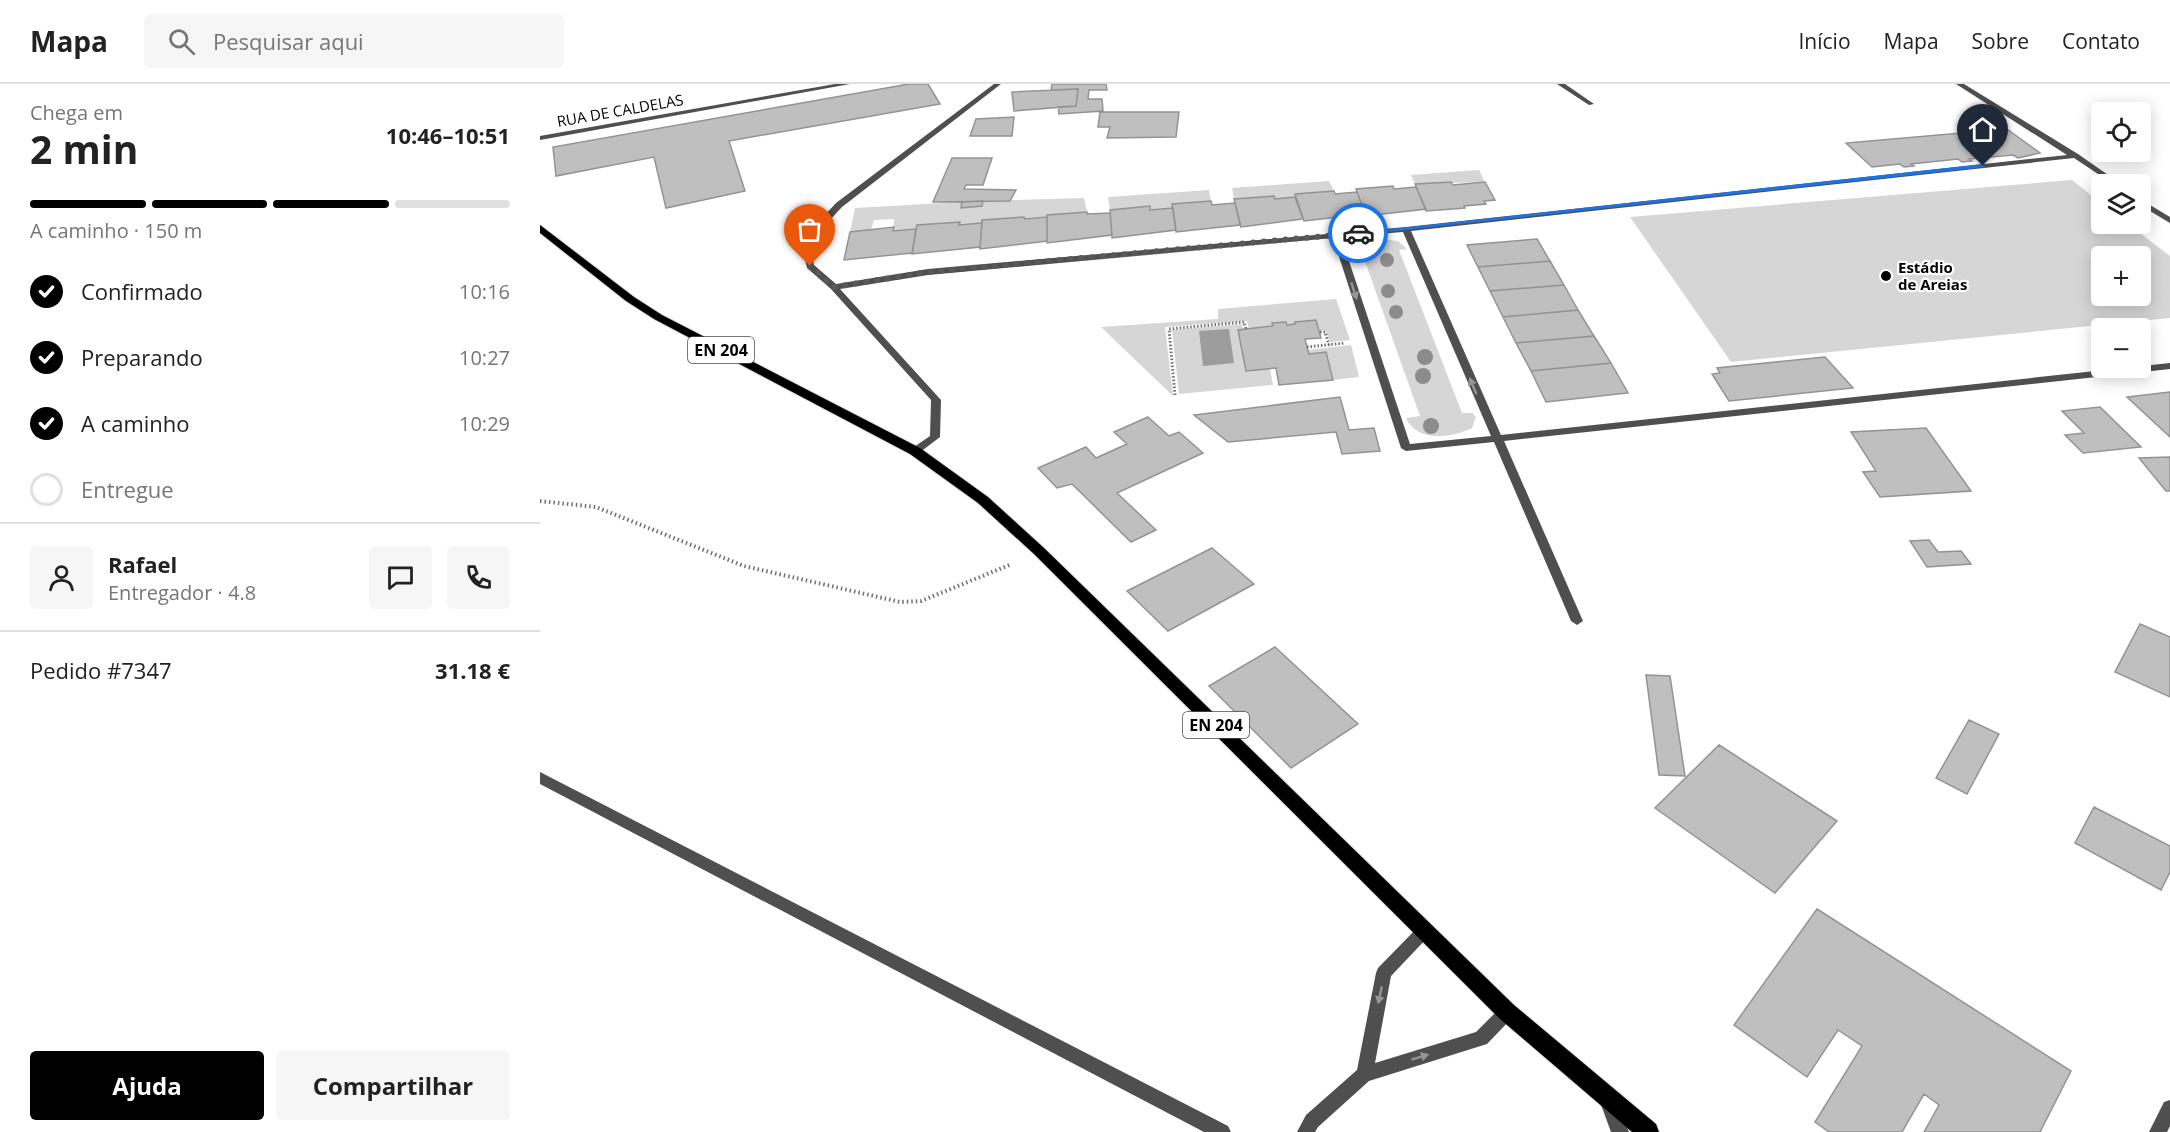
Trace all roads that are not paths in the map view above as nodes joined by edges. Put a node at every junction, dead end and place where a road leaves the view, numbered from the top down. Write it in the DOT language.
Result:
graph roads {
  1 [pos="847,84"];
  2 [pos="998,84"];
  3 [pos="1560,84"];
  4 [pos="1959,84"];
  5 [pos="1591,104"];
  6 [pos="540,138"];
  7 [pos="2075,156"];
  8 [pos="2102,174"];
  9 [pos="2151,208"];
  10 [pos="2170,221"];
  11 [pos="540,228"];
  12 [pos="1406,229"];
  13 [pos="1336,235"];
  14 [pos="834,287"];
  15 [pos="2170,366"];
  16 [pos="1497,439"];
  17 [pos="915,451"];
  18 [pos="1577,621"];
  19 [pos="540,778"];
  20 [pos="1424,931"];
  21 [pos="1507,1012"];
  22 [pos="1364,1074"];
  23 [pos="1606,1096"];
  24 [pos="2170,1108"];
  25 [pos="1222,1132"];
  26 [pos="1306,1132"];
  27 [pos="1620,1132"];
  28 [pos="1648,1132"];
  29 [pos="2158,1132"];
  1 -- 6 [label="street, RUA DE CALDELAS"];
  2 -- 14 [label="street"];
  3 -- 5 [label="street"];
  4 -- 7 [label="street"];
  7 -- 8 [label="street"];
  7 -- 12 [label="street"];
  9 -- 10 [label="street"];
  11 -- 17 [label="main road, EN 204"];
  12 -- 13 [label="street"];
  16 -- 12 [label="street, one-way"];
  13 -- 14 [label="street"];
  13 -- 16 [label="street, one-way"];
  14 -- 17 [label="street"];
  15 -- 16 [label="street"];
  16 -- 18 [label="street"];
  17 -- 20 [label="main road, EN 204"];
  19 -- 25 [label="street"];
  20 -- 21 [label="main road, EN 204"];
  20 -- 22 [label="street, one-way"];
  22 -- 21 [label="street, one-way"];
  21 -- 23 [label="main road, EN 204"];
  22 -- 26 [label="street"];
  23 -- 27 [label="street"];
  23 -- 28 [label="main road, EN 204"];
  24 -- 29 [label="street"];
}
